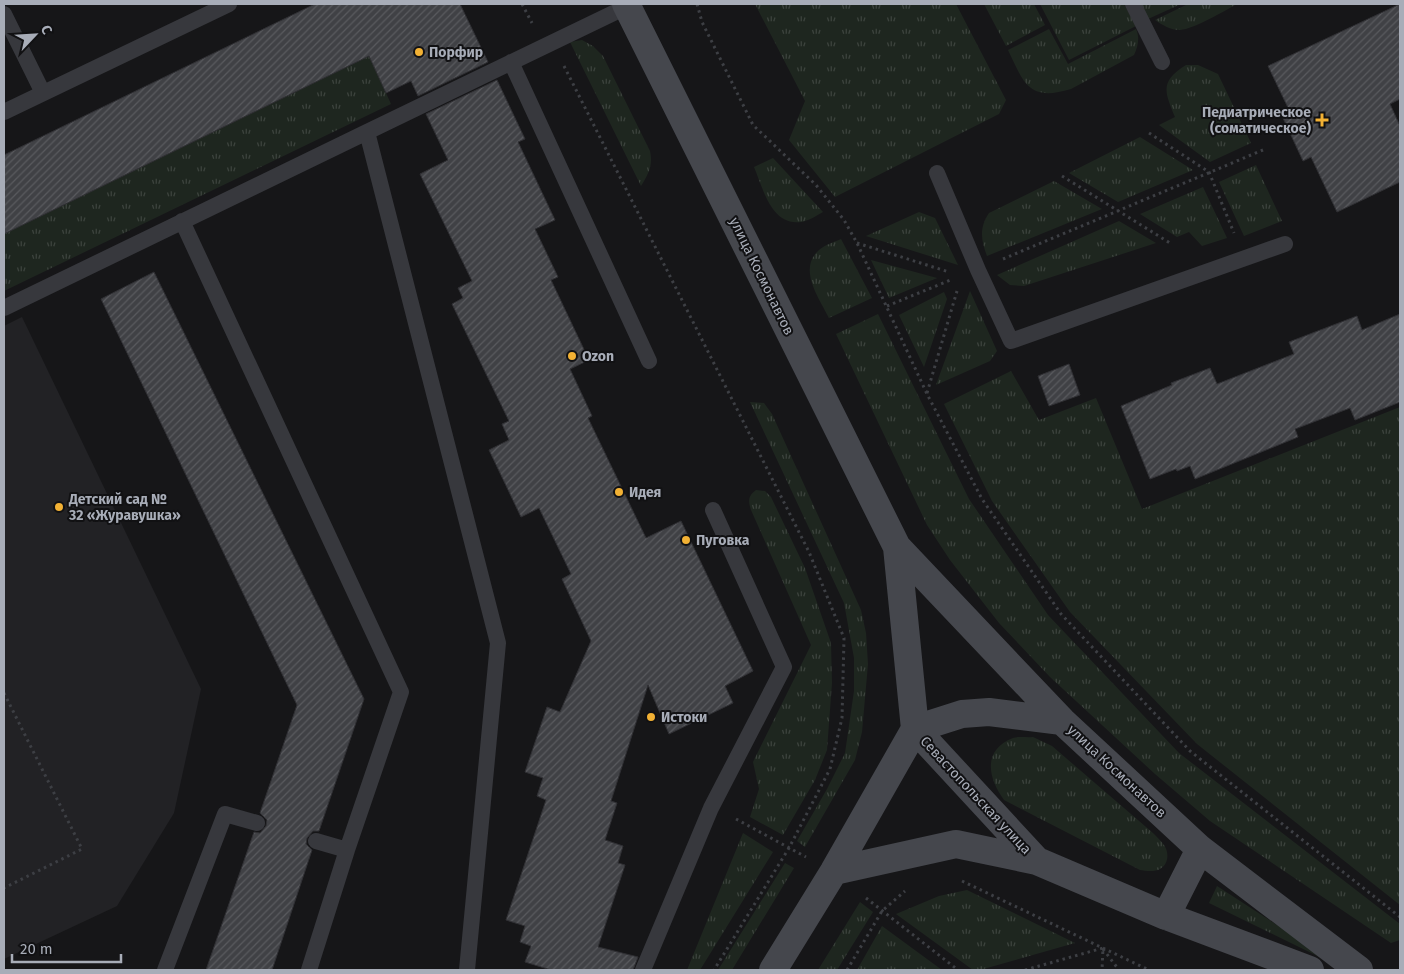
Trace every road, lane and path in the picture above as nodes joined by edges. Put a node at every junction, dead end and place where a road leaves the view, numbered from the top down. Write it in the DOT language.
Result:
graph roads {
  1 [pos="228,4"];
  2 [pos="697,4"];
  3 [pos="1133,4"];
  4 [pos="627,5"];
  5 [pos="4,14"];
  6 [pos="511,62"];
  7 [pos="1162,62"];
  8 [pos="43,93"];
  9 [pos="4,112"];
  10 [pos="367,132"];
  11 [pos="1149,133"];
  12 [pos="1263,150"];
  13 [pos="1209,172"];
  14 [pos="937,174"];
  15 [pos="1062,176"];
  16 [pos="1119,210"];
  17 [pos="182,221"];
  18 [pos="857,243"];
  19 [pos="1170,243"];
  20 [pos="1285,244"];
  21 [pos="1244,259"];
  22 [pos="978,270"];
  23 [pos="961,276"];
  24 [pos="887,306"];
  25 [pos="4,308"];
  26 [pos="648,361"];
  27 [pos="927,394"];
  28 [pos="713,510"];
  29 [pos="897,547"];
  30 [pos="4,693"];
  31 [pos="1062,721"];
  32 [pos="915,728"];
  33 [pos="257,823"];
  34 [pos="316,841"];
  35 [pos="1200,849"];
  36 [pos="347,850"];
  37 [pos="1037,861"];
  38 [pos="834,871"];
  39 [pos="958,879"];
  40 [pos="4,888"];
  41 [pos="910,889"];
  42 [pos="1166,916"];
  43 [pos="1400,917"];
  44 [pos="1103,948"];
  45 [pos="164,970"];
  46 [pos="309,970"];
  47 [pos="467,970"];
  48 [pos="643,970"];
  49 [pos="773,970"];
  50 [pos="847,970"];
  51 [pos="1024,970"];
  52 [pos="1102,970"];
  53 [pos="1119,970"];
  54 [pos="1149,970"];
  55 [pos="1310,970"];
  56 [pos="1359,970"];
  1 -- 8 [label="lane"];
  2 -- 18 [label="path"];
  3 -- 7 [label="lane"];
  4 -- 6 [label="lane"];
  4 -- 29 [label="main road, улица Космонавтов"];
  5 -- 8 [label="lane"];
  6 -- 10 [label="lane"];
  6 -- 26 [label="lane"];
  8 -- 9 [label="lane"];
  10 -- 17 [label="lane"];
  10 -- 47 [label="lane"];
  11 -- 13 [label="path"];
  12 -- 13 [label="path"];
  13 -- 16 [label="path"];
  13 -- 21 [label="path"];
  14 -- 22 [label="lane"];
  15 -- 16 [label="path"];
  16 -- 19 [label="path"];
  16 -- 22 [label="path"];
  17 -- 25 [label="lane"];
  17 -- 36 [label="lane"];
  18 -- 23 [label="path"];
  18 -- 24 [label="path"];
  20 -- 21 [label="lane"];
  21 -- 22 [label="lane"];
  22 -- 23 [label="path"];
  23 -- 24 [label="path"];
  23 -- 27 [label="path"];
  24 -- 27 [label="path"];
  27 -- 43 [label="path"];
  28 -- 48 [label="lane"];
  29 -- 31 [label="main road, улица Космонавтов"];
  29 -- 32 [label="main road, улица Космонавтов"];
  30 -- 40 [label="path"];
  31 -- 32 [label="main road, Севастопольская улица"];
  31 -- 35 [label="main road, улица Космонавтов"];
  32 -- 37 [label="main road, Севастопольская улица"];
  32 -- 38 [label="main road"];
  33 -- 45 [label="lane"];
  34 -- 36 [label="lane"];
  35 -- 42 [label="main road"];
  35 -- 56 [label="main road, улица Космонавтов"];
  36 -- 46 [label="lane"];
  37 -- 38 [label="main road, Севастопольская улица"];
  37 -- 42 [label="main road, Севастопольская улица"];
  38 -- 49 [label="main road"];
  39 -- 44 [label="path"];
  41 -- 50 [label="path"];
  42 -- 55 [label="main road, Севастопольская улица"];
  44 -- 51 [label="path"];
  44 -- 52 [label="path"];
  44 -- 53 [label="path"];
  44 -- 54 [label="path"];
}
